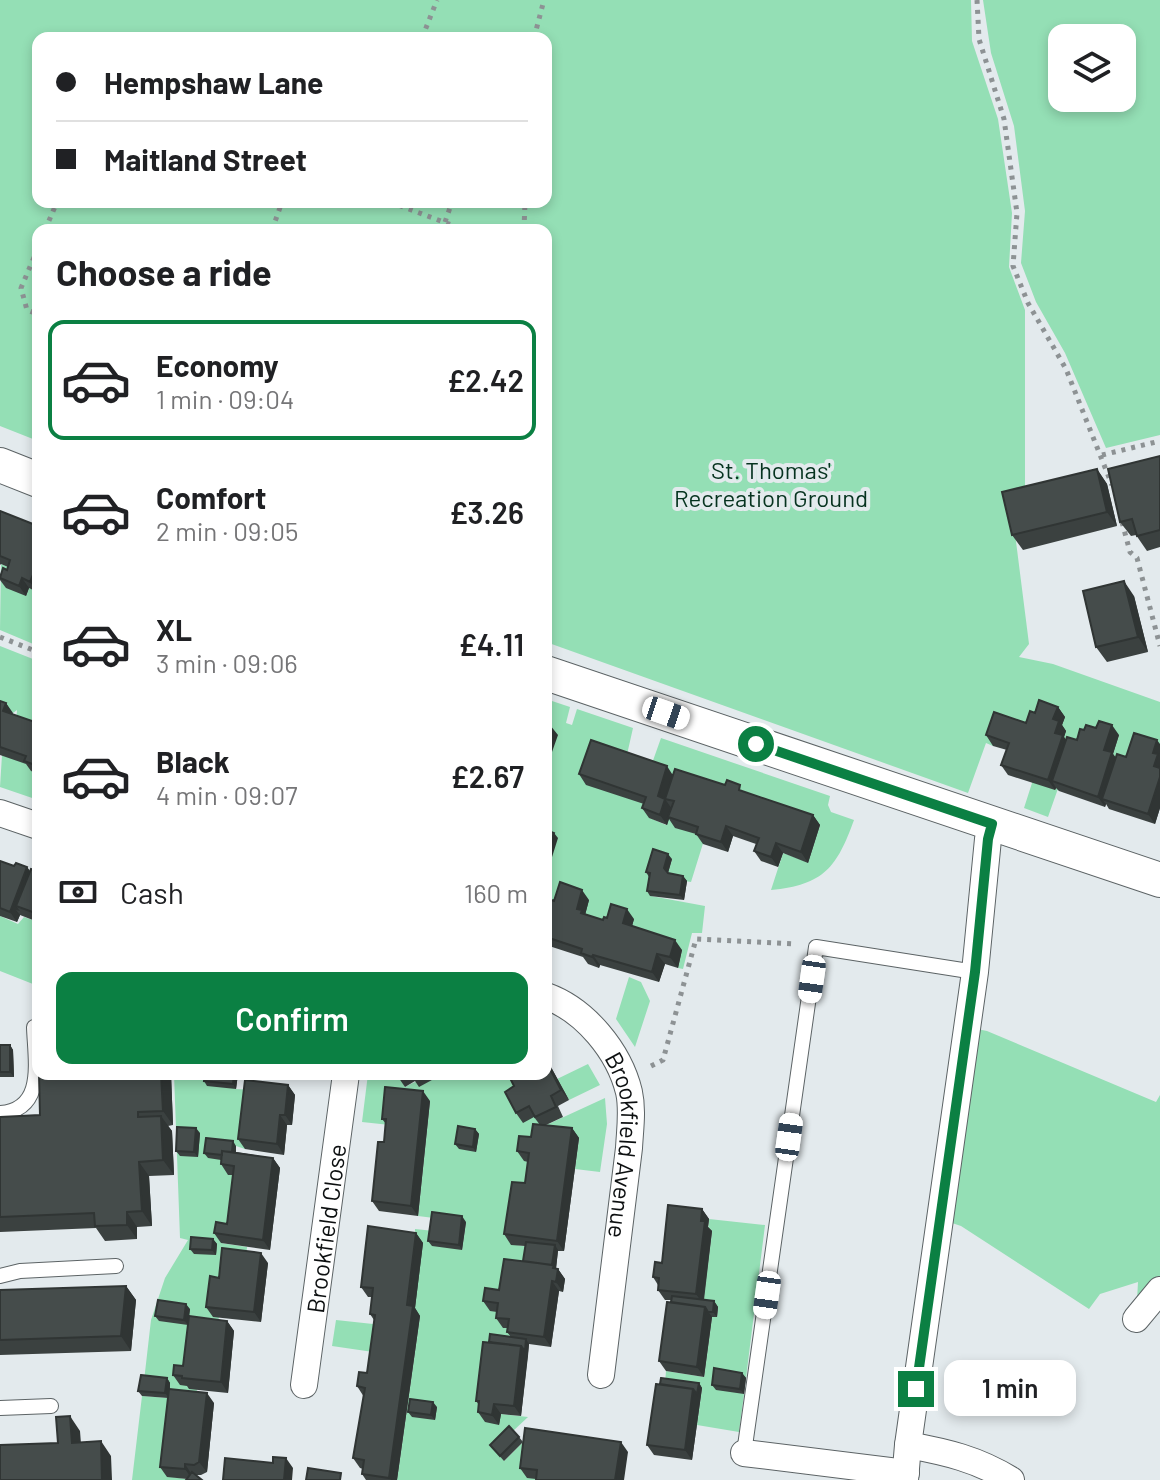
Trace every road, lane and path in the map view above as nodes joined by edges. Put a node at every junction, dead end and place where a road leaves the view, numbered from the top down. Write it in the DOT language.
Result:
graph roads {
  1 [pos="437,0"];
  2 [pos="544,0"];
  3 [pos="977,0"];
  4 [pos="424,32"];
  5 [pos="536,32"];
  6 [pos="406,208"];
  7 [pos="450,208"];
  8 [pos="445,222"];
  9 [pos="450,224"];
  10 [pos="32,262"];
  11 [pos="32,312"];
  12 [pos="1160,441"];
  13 [pos="1102,455"];
  14 [pos="0,465"];
  15 [pos="32,478"];
  16 [pos="1113,490"];
  17 [pos="1120,514"];
  18 [pos="0,637"];
  19 [pos="1160,646"];
  20 [pos="32,650"];
  21 [pos="552,675"];
  22 [pos="0,813"];
  23 [pos="32,824"];
  24 [pos="992,824"];
  25 [pos="1160,880"];
  26 [pos="816,947"];
  27 [pos="975,972"];
  28 [pos="552,999"];
  29 [pos="642,1070"];
  30 [pos="36,1080"];
  31 [pos="345,1080"];
  32 [pos="0,1113"];
  33 [pos="116,1266"];
  34 [pos="0,1276"];
  35 [pos="1160,1290"];
  36 [pos="1136,1319"];
  37 [pos="601,1375"];
  38 [pos="304,1385"];
  39 [pos="51,1406"];
  40 [pos="0,1408"];
  41 [pos="908,1445"];
  42 [pos="744,1453"];
  43 [pos="906,1476"];
  44 [pos="1011,1480"];
  1 -- 4 [label="path"];
  2 -- 5 [label="path"];
  3 -- 13 [label="path"];
  6 -- 8 [label="path"];
  7 -- 8 [label="path"];
  8 -- 9 [label="path"];
  10 -- 11 [label="path"];
  12 -- 13 [label="path"];
  13 -- 16 [label="path"];
  14 -- 15 [label="street"];
  17 -- 19 [label="path"];
  18 -- 20 [label="path"];
  21 -- 24 [label="street"];
  22 -- 23 [label="street"];
  24 -- 25 [label="street"];
  24 -- 27 [label="street"];
  26 -- 27 [label="lane"];
  26 -- 29 [label="path"];
  26 -- 42 [label="lane"];
  27 -- 41 [label="street"];
  28 -- 37 [label="street, Brookfield Avenue"];
  30 -- 32 [label="lane"];
  31 -- 38 [label="street, Brookfield Close"];
  33 -- 34 [label="lane"];
  35 -- 36 [label="street"];
  39 -- 40 [label="lane"];
  41 -- 43 [label="street"];
  41 -- 44 [label="street"];
  42 -- 43 [label="street"];
}
